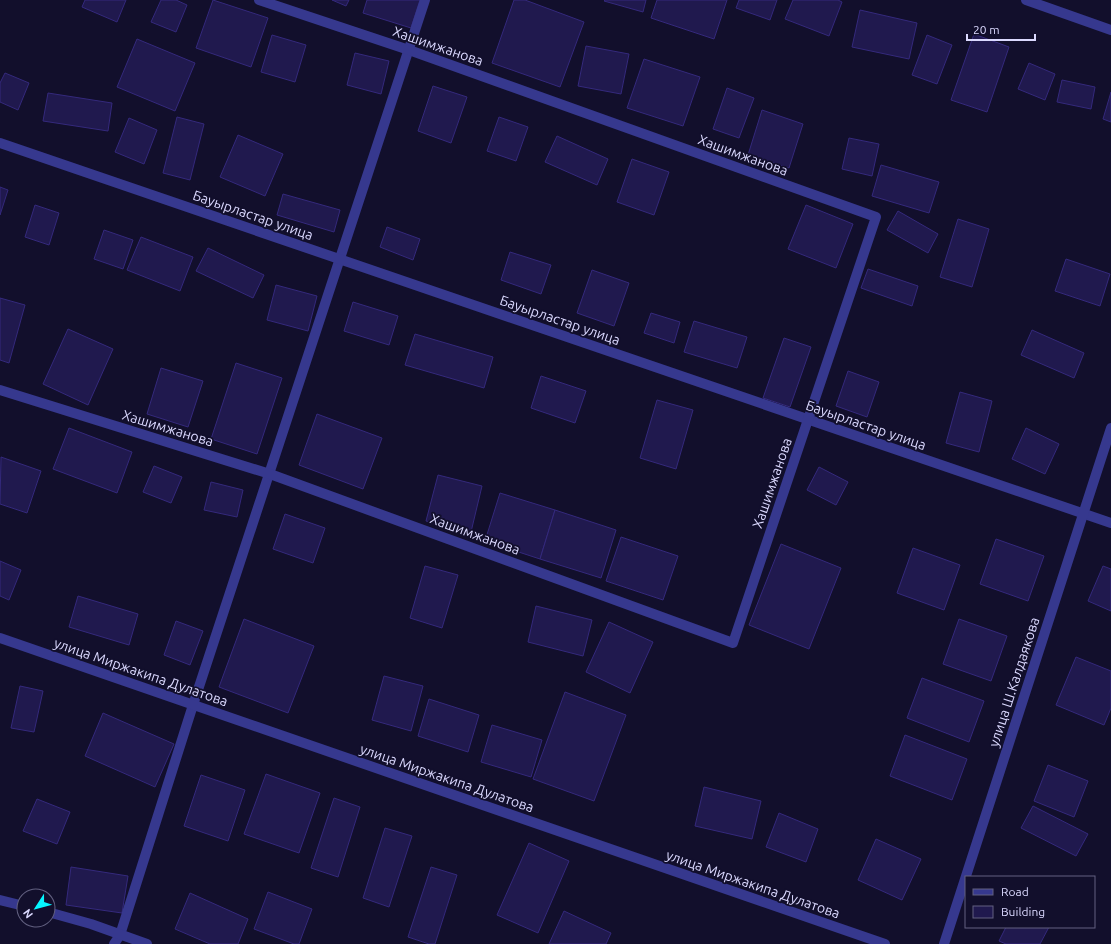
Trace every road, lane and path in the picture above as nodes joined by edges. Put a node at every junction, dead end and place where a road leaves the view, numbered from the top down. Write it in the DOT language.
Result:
graph roads {
  1 [pos="259,0"];
  2 [pos="425,0"];
  3 [pos="1026,0"];
  4 [pos="1111,30"];
  5 [pos="409,50"];
  6 [pos="0,143"];
  7 [pos="340,259"];
  8 [pos="0,390"];
  9 [pos="809,420"];
  10 [pos="1111,428"];
  11 [pos="270,474"];
  12 [pos="1083,514"];
  13 [pos="1111,523"];
  14 [pos="0,638"];
  15 [pos="193,705"];
  16 [pos="966,876"];
  17 [pos="965,879"];
  18 [pos="0,900"];
  19 [pos="16,904"];
  20 [pos="56,914"];
  21 [pos="120,935"];
  22 [pos="114,944"];
  23 [pos="147,944"];
  24 [pos="885,944"];
  25 [pos="944,944"];
  1 -- 5 [label="street, Хашимжанова"];
  2 -- 5 [label="street"];
  3 -- 4 [label="street"];
  5 -- 7 [label="street"];
  5 -- 9 [label="street, Хашимжанова"];
  6 -- 7 [label="street, Бауырластар улица"];
  7 -- 9 [label="street, Бауырластар улица"];
  7 -- 11 [label="street"];
  8 -- 11 [label="street, Хашимжанова"];
  9 -- 11 [label="street, Хашимжанова"];
  9 -- 12 [label="street, Бауырластар улица"];
  10 -- 12 [label="street, улица Ш.Калдаякова"];
  11 -- 15 [label="street"];
  12 -- 13 [label="street, Бауырластар улица"];
  12 -- 16 [label="street, улица Ш.Калдаякова"];
  14 -- 15 [label="street, улица Миржакипа Дулатова"];
  15 -- 21 [label="street"];
  15 -- 24 [label="street, улица Миржакипа Дулатова"];
  17 -- 25 [label="street, улица Ш.Калдаякова"];
  18 -- 19 [label="street"];
  20 -- 21 [label="street"];
  21 -- 22 [label="street"];
  21 -- 23 [label="street"];
}
